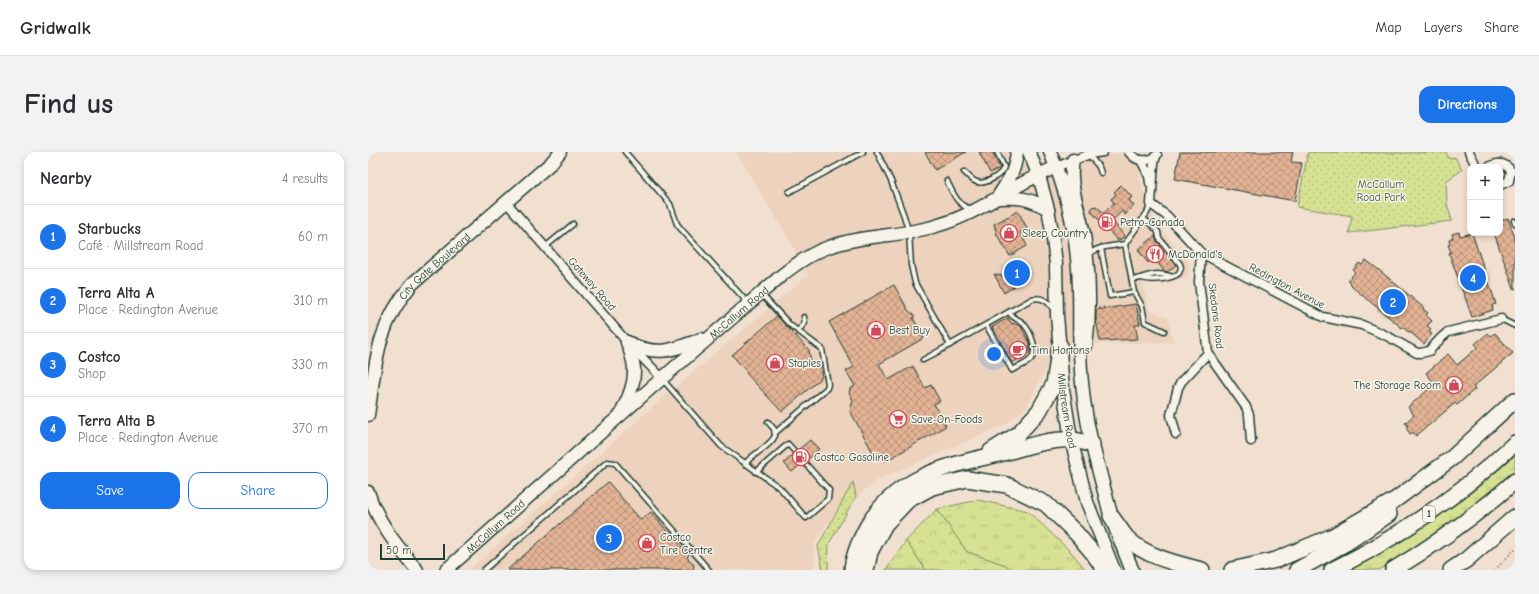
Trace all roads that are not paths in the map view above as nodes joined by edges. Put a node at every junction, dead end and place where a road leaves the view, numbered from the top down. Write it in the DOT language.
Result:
graph roads {
  1 [pos="560,152"];
  2 [pos="626,152"];
  3 [pos="862,152"];
  4 [pos="877,152"];
  5 [pos="997,152"];
  6 [pos="1017,152"];
  7 [pos="1028,152"];
  8 [pos="1050,152"];
  9 [pos="1103,152"];
  10 [pos="1129,152"];
  11 [pos="1469,152"];
  12 [pos="1092,153"];
  13 [pos="1157,154"];
  14 [pos="1073,160"];
  15 [pos="1141,160"];
  16 [pos="1475,164"];
  17 [pos="1498,164"];
  18 [pos="1056,167"];
  19 [pos="964,172"];
  20 [pos="1513,172"];
  21 [pos="1100,173"];
  22 [pos="1039,176"];
  23 [pos="947,181"];
  24 [pos="1503,184"];
  25 [pos="789,192"];
  26 [pos="998,198"];
  27 [pos="1152,200"];
  28 [pos="507,203"];
  29 [pos="978,209"];
  30 [pos="1048,209"];
  31 [pos="1143,219"];
  32 [pos="573,224"];
  33 [pos="909,233"];
  34 [pos="1125,244"];
  35 [pos="545,247"];
  36 [pos="1101,248"];
  37 [pos="1201,253"];
  38 [pos="1087,259"];
  39 [pos="1132,280"];
  40 [pos="1134,292"];
  41 [pos="760,293"];
  42 [pos="749,303"];
  43 [pos="1009,312"];
  44 [pos="1057,315"];
  45 [pos="804,317"];
  46 [pos="1501,319"];
  47 [pos="986,325"];
  48 [pos="1515,326"];
  49 [pos="798,331"];
  50 [pos="1164,331"];
  51 [pos="711,335"];
  52 [pos="627,342"];
  53 [pos="950,345"];
  54 [pos="1060,346"];
  55 [pos="1208,353"];
  56 [pos="923,360"];
  57 [pos="662,378"];
  58 [pos="1082,387"];
  59 [pos="1515,401"];
  60 [pos="621,414"];
  61 [pos="368,415"];
  62 [pos="768,422"];
  63 [pos="775,433"];
  64 [pos="1176,434"];
  65 [pos="1071,439"];
  66 [pos="1251,441"];
  67 [pos="1515,442"];
  68 [pos="1092,444"];
  69 [pos="971,460"];
  70 [pos="745,464"];
  71 [pos="756,472"];
  72 [pos="1515,481"];
  73 [pos="368,492"];
  74 [pos="1111,516"];
  75 [pos="1515,517"];
  76 [pos="417,570"];
  77 [pos="446,570"];
  78 [pos="484,570"];
  79 [pos="709,570"];
  80 [pos="852,570"];
  81 [pos="866,570"];
  82 [pos="1105,570"];
  83 [pos="1114,570"];
  84 [pos="1132,570"];
  85 [pos="1202,570"];
  86 [pos="1232,570"];
  87 [pos="1297,570"];
  88 [pos="1332,570"];
  89 [pos="1393,570"];
  90 [pos="1451,570"];
  1 -- 28 [label="street, City Gate Boulevard"];
  2 -- 42 [label="lane"];
  3 -- 25 [label="lane"];
  4 -- 33 [label="lane"];
  5 -- 19 [label="lane"];
  6 -- 26 [label="street"];
  7 -- 22 [label="street, Millstream Road"];
  8 -- 18 [label="street, Millstream Road"];
  9 -- 12 [label="street, McCallum Road"];
  10 -- 15 [label="street"];
  11 -- 16 [label="street"];
  12 -- 14 [label="street, McCallum Road"];
  12 -- 21 [label="lane"];
  13 -- 15 [label="street"];
  13 -- 27 [label="street"];
  14 -- 18 [label="street, McCallum Road"];
  14 -- 38 [label="street"];
  15 -- 27 [label="street"];
  17 -- 20 [label="street"];
  18 -- 22 [label="street, McCallum Road"];
  18 -- 58 [label="street, Millstream Road"];
  20 -- 24 [label="street"];
  22 -- 26 [label="street, McCallum Road"];
  22 -- 30 [label="street, Millstream Road"];
  23 -- 29 [label="lane"];
  26 -- 29 [label="street, McCallum Road"];
  26 -- 30 [label="street"];
  27 -- 31 [label="lane"];
  27 -- 37 [label="street, Redington Avenue"];
  28 -- 35 [label="street, Gateway Road"];
  28 -- 61 [label="street, City Gate Boulevard"];
  29 -- 33 [label="street, McCallum Road"];
  30 -- 44 [label="street, Millstream Road"];
  31 -- 34 [label="lane"];
  31 -- 39 [label="lane"];
  32 -- 35 [label="lane"];
  33 -- 41 [label="street, McCallum Road"];
  33 -- 53 [label="lane"];
  34 -- 36 [label="lane"];
  34 -- 39 [label="lane"];
  35 -- 52 [label="street, Gateway Road"];
  36 -- 38 [label="lane"];
  36 -- 40 [label="lane"];
  37 -- 46 [label="street, Redington Avenue"];
  37 -- 55 [label="street, Skedans Road"];
  38 -- 58 [label="street"];
  39 -- 40 [label="lane"];
  40 -- 50 [label="lane"];
  41 -- 42 [label="street, McCallum Road"];
  41 -- 49 [label="lane"];
  42 -- 51 [label="street, McCallum Road"];
  43 -- 44 [label="lane"];
  43 -- 47 [label="lane"];
  43 -- 47 [label="lane"];
  44 -- 54 [label="street, Millstream Road"];
  45 -- 49 [label="lane"];
  46 -- 48 [label="lane"];
  47 -- 53 [label="lane"];
  49 -- 63 [label="lane"];
  51 -- 52 [label="street"];
  51 -- 57 [label="street, McCallum Road"];
  52 -- 57 [label="street, Gateway Road"];
  52 -- 60 [label="street"];
  53 -- 56 [label="lane"];
  54 -- 65 [label="street, Millstream Road"];
  54 -- 69 [label="highway"];
  55 -- 64 [label="street"];
  55 -- 66 [label="street, Skedans Road"];
  57 -- 60 [label="street, McCallum Road"];
  57 -- 70 [label="lane"];
  58 -- 68 [label="street, Millstream Road"];
  59 -- 86 [label="highway"];
  59 -- 87 [label="highway"];
  60 -- 77 [label="street, McCallum Road"];
  62 -- 63 [label="lane"];
  63 -- 70 [label="lane"];
  65 -- 68 [label="highway"];
  65 -- 69 [label="highway"];
  65 -- 83 [label="street, Millstream Road"];
  67 -- 88 [label="highway, 1"];
  68 -- 74 [label="main road, Millstream Road"];
  69 -- 80 [label="highway"];
  70 -- 71 [label="lane"];
  71 -- 71 [label="lane"];
  72 -- 89 [label="highway"];
  73 -- 76 [label="street"];
  74 -- 84 [label="main road, Millstream Road"];
  74 -- 85 [label="highway"];
  75 -- 90 [label="highway"];
  78 -- 79 [label="lane"];
  81 -- 82 [label="highway"];
}
